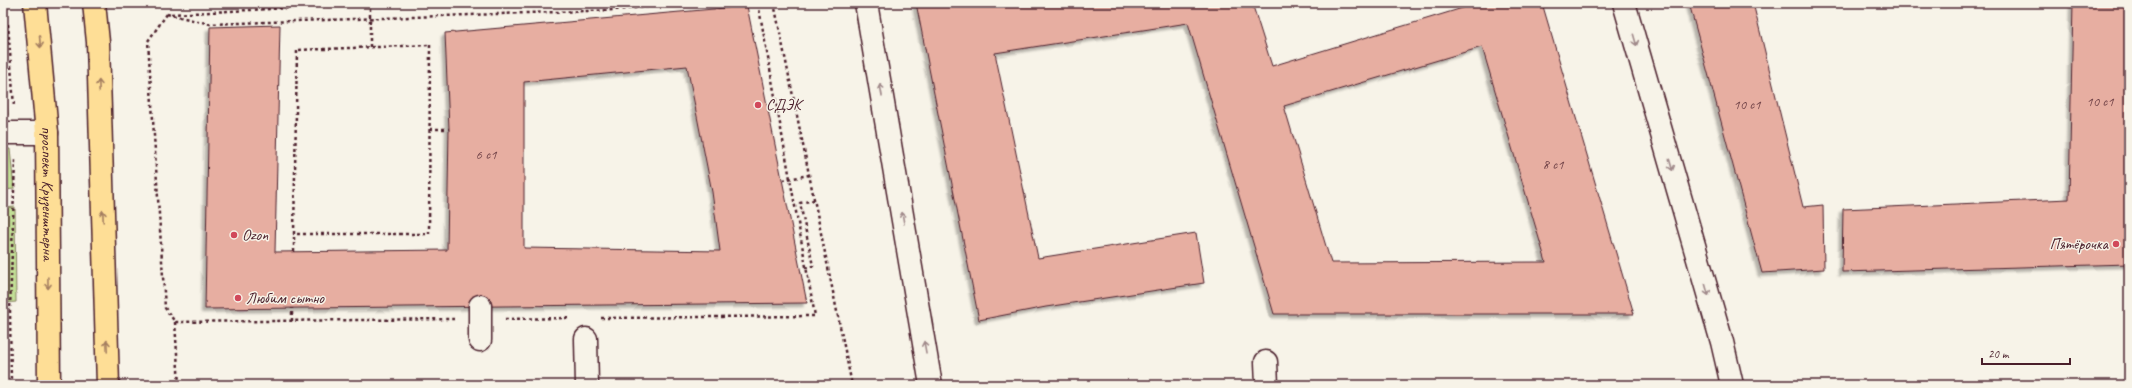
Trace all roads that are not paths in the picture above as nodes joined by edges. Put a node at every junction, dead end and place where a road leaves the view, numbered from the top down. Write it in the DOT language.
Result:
graph roads {
  1 [pos="35,3"];
  2 [pos="94,3"];
  3 [pos="866,3"];
  4 [pos="1624,3"];
  5 [pos="10,133"];
  6 [pos="46,133"];
  7 [pos="586,339"];
  8 [pos="1266,362"];
  9 [pos="49,385"];
  10 [pos="108,385"];
  11 [pos="587,385"];
  12 [pos="931,385"];
  13 [pos="1267,385"];
  14 [pos="1732,385"];
  1 -- 6 [label="main road, проспект Крузенштерна, one-way"];
  10 -- 2 [label="main road, one-way"];
  12 -- 3 [label="lane, one-way"];
  4 -- 14 [label="lane, one-way"];
  5 -- 6 [label="lane"];
  6 -- 9 [label="main road, проспект Крузенштерна, one-way"];
  7 -- 11 [label="lane"];
  8 -- 13 [label="lane"];
}
